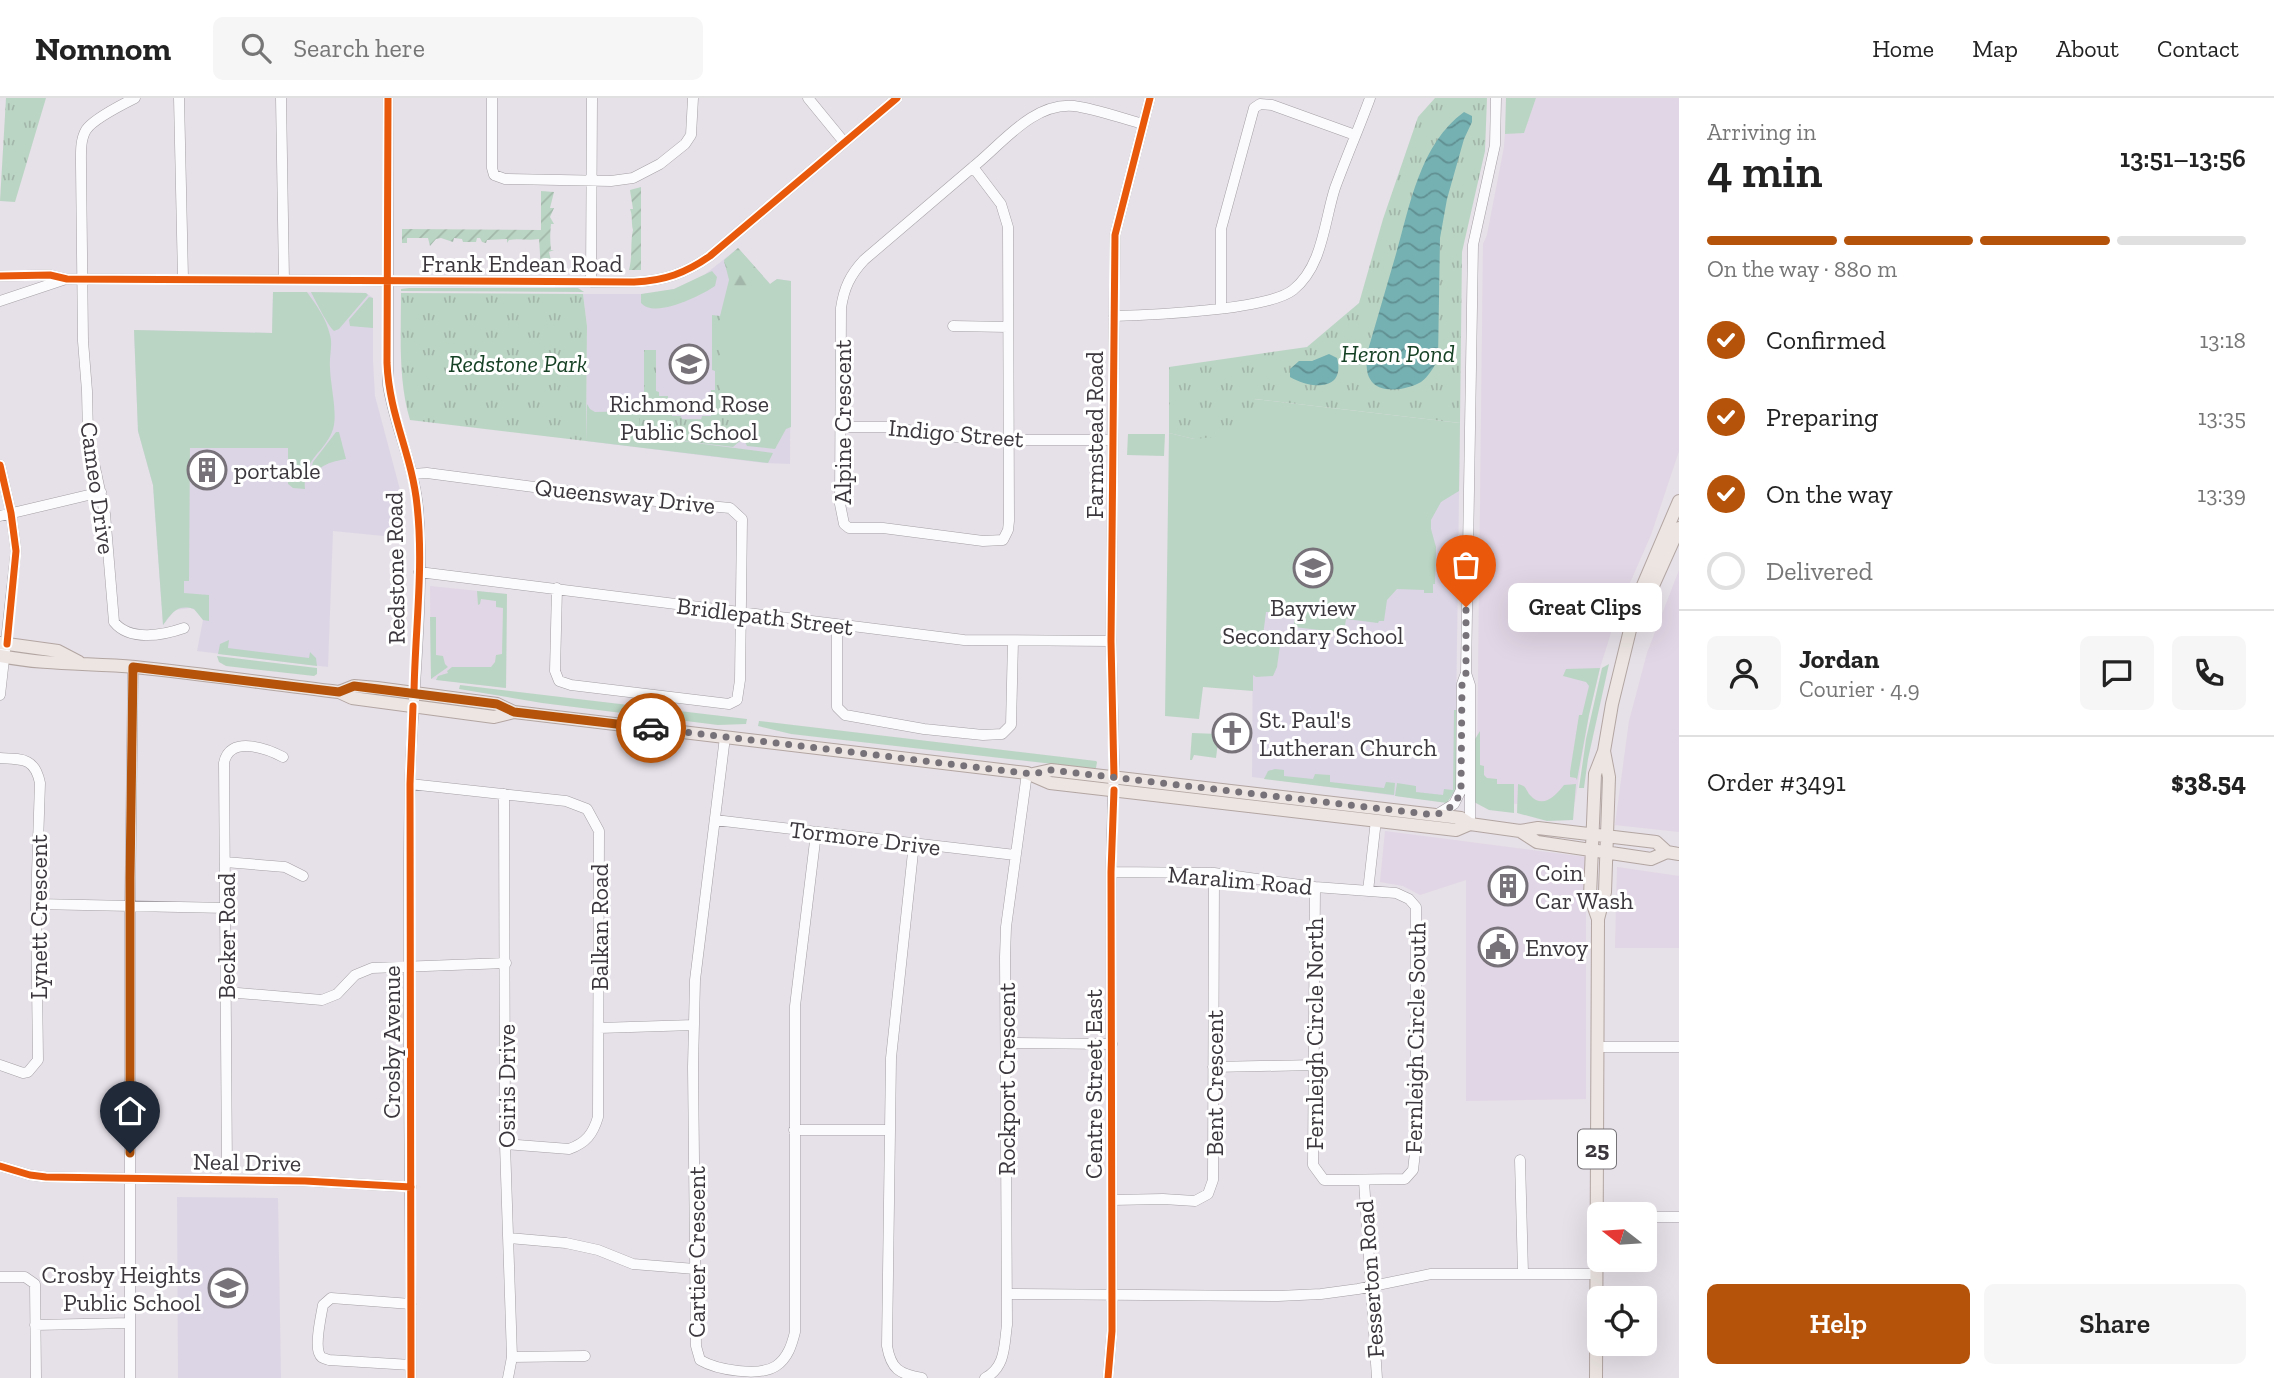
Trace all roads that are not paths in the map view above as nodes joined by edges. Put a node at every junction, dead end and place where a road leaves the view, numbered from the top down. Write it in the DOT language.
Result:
graph roads {
  1 [pos="135,98"];
  2 [pos="179,98"];
  3 [pos="281,98"];
  4 [pos="388,98"];
  5 [pos="492,98"];
  6 [pos="592,98"];
  7 [pos="693,98"];
  8 [pos="808,98"];
  9 [pos="897,98"];
  10 [pos="1150,98"];
  11 [pos="1370,98"];
  12 [pos="1496,98"];
  13 [pos="1143,124"];
  14 [pos="1355,135"];
  15 [pos="844,142"];
  16 [pos="973,167"];
  17 [pos="591,180"];
  18 [pos="0,276"];
  19 [pos="82,278"];
  20 [pos="183,278"];
  21 [pos="67,279"];
  22 [pos="284,280"];
  23 [pos="387,281"];
  24 [pos="591,282"];
  25 [pos="3,297"];
  26 [pos="1221,307"];
  27 [pos="1115,316"];
  28 [pos="953,326"];
  29 [pos="1008,327"];
  30 [pos="841,427"];
  31 [pos="1009,440"];
  32 [pos="1113,440"];
  33 [pos="0,465"];
  34 [pos="412,474"];
  35 [pos="101,492"];
  36 [pos="1679,501"];
  37 [pos="11,513"];
  38 [pos="0,516"];
  39 [pos="1679,528"];
  40 [pos="419,572"];
  41 [pos="557,588"];
  42 [pos="739,612"];
  43 [pos="837,625"];
  44 [pos="184,628"];
  45 [pos="1631,632"];
  46 [pos="1013,641"];
  47 [pos="1111,641"];
  48 [pos="3,650"];
  49 [pos="133,667"];
  50 [pos="1466,673"];
  51 [pos="0,695"];
  52 [pos="413,699"];
  53 [pos="725,737"];
  54 [pos="1604,751"];
  55 [pos="283,757"];
  56 [pos="0,758"];
  57 [pos="1030,774"];
  58 [pos="1114,776"];
  59 [pos="410,784"];
  60 [pos="1114,790"];
  61 [pos="504,794"];
  62 [pos="1435,815"];
  63 [pos="715,820"];
  64 [pos="1376,820"];
  65 [pos="1470,824"];
  66 [pos="1520,831"];
  67 [pos="816,833"];
  68 [pos="1593,833"];
  69 [pos="1606,835"];
  70 [pos="915,844"];
  71 [pos="1599,850"];
  72 [pos="1673,853"];
  73 [pos="1015,855"];
  74 [pos="225,862"];
  75 [pos="1111,872"];
  76 [pos="1214,873"];
  77 [pos="303,876"];
  78 [pos="1315,887"];
  79 [pos="1368,891"];
  80 [pos="36,904"];
  81 [pos="130,905"];
  82 [pos="227,908"];
  83 [pos="506,963"];
  84 [pos="410,967"];
  85 [pos="226,992"];
  86 [pos="694,1025"];
  87 [pos="599,1028"];
  88 [pos="1007,1043"];
  89 [pos="1112,1044"];
  90 [pos="1597,1047"];
  91 [pos="1679,1047"];
  92 [pos="1315,1065"];
  93 [pos="0,1066"];
  94 [pos="1213,1067"];
  95 [pos="794,1130"];
  96 [pos="889,1130"];
  97 [pos="505,1144"];
  98 [pos="1520,1160"];
  99 [pos="0,1166"];
  100 [pos="130,1180"];
  101 [pos="225,1180"];
  102 [pos="1364,1181"];
  103 [pos="411,1187"];
  104 [pos="1112,1200"];
  105 [pos="1598,1202"];
  106 [pos="1657,1217"];
  107 [pos="1679,1217"];
  108 [pos="509,1238"];
  109 [pos="695,1269"];
  110 [pos="1523,1273"];
  111 [pos="1596,1274"];
  112 [pos="0,1277"];
  113 [pos="1370,1286"];
  114 [pos="1007,1294"];
  115 [pos="1111,1296"];
  116 [pos="411,1304"];
  117 [pos="130,1323"];
  118 [pos="35,1325"];
  119 [pos="584,1356"];
  120 [pos="512,1357"];
  121 [pos="411,1365"];
  122 [pos="36,1378"];
  123 [pos="130,1378"];
  124 [pos="411,1378"];
  125 [pos="508,1378"];
  126 [pos="922,1378"];
  127 [pos="985,1378"];
  128 [pos="1108,1378"];
  129 [pos="1377,1378"];
  130 [pos="1596,1378"];
  1 -- 19 [label="street, Cameo Drive"];
  2 -- 20 [label="street"];
  3 -- 22 [label="street"];
  4 -- 23 [label="street, Redstone Road"];
  5 -- 17 [label="street"];
  6 -- 17 [label="street"];
  7 -- 17 [label="street"];
  8 -- 15 [label="street"];
  9 -- 15 [label="street, Frank Endean Road"];
  10 -- 13 [label="street, Farmstead Road"];
  11 -- 14 [label="street"];
  12 -- 50 [label="street"];
  13 -- 16 [label="street, Alpine Crescent"];
  13 -- 27 [label="street, Farmstead Road"];
  14 -- 26 [label="street"];
  14 -- 26 [label="street"];
  15 -- 24 [label="street, Frank Endean Road"];
  16 -- 29 [label="street, Alpine Crescent"];
  16 -- 30 [label="street, Alpine Crescent"];
  17 -- 24 [label="street"];
  18 -- 21 [label="street, Frank Endean Road"];
  19 -- 20 [label="street, Frank Endean Road"];
  19 -- 21 [label="street, Frank Endean Road"];
  19 -- 35 [label="street, Cameo Drive"];
  20 -- 22 [label="street, Frank Endean Road"];
  21 -- 25 [label="street, Frank Endean Road"];
  22 -- 23 [label="street, Frank Endean Road"];
  23 -- 24 [label="street, Frank Endean Road"];
  23 -- 34 [label="street, Redstone Road"];
  26 -- 27 [label="street"];
  27 -- 32 [label="street, Farmstead Road"];
  28 -- 29 [label="street"];
  29 -- 31 [label="street, Alpine Crescent"];
  30 -- 31 [label="street, Indigo Street"];
  30 -- 31 [label="street, Alpine Crescent"];
  31 -- 32 [label="street, Indigo Street"];
  32 -- 47 [label="street, Farmstead Road"];
  33 -- 37 [label="street"];
  34 -- 40 [label="street, Redstone Road"];
  34 -- 42 [label="street, Queensway Drive"];
  35 -- 37 [label="street"];
  35 -- 44 [label="street, Cameo Drive"];
  36 -- 45 [label="main road, 25"];
  37 -- 38 [label="street"];
  37 -- 48 [label="street"];
  39 -- 45 [label="main road, 25"];
  40 -- 41 [label="street, Bridlepath Street"];
  40 -- 52 [label="street, Redstone Road"];
  41 -- 42 [label="street, Bridlepath Street"];
  41 -- 42 [label="street, Queensway Drive"];
  42 -- 43 [label="street, Bridlepath Street"];
  43 -- 46 [label="street, Bridlepath Street"];
  43 -- 46 [label="street"];
  45 -- 54 [label="main road, 25"];
  46 -- 47 [label="street, Bridlepath Street"];
  47 -- 58 [label="street, Farmstead Road"];
  48 -- 49 [label="main road"];
  48 -- 51 [label="street"];
  49 -- 52 [label="main road"];
  49 -- 81 [label="street"];
  50 -- 62 [label="street"];
  50 -- 65 [label="street"];
  52 -- 53 [label="main road"];
  52 -- 59 [label="street, Crosby Avenue"];
  53 -- 57 [label="main road"];
  53 -- 63 [label="street, Cartier Crescent"];
  54 -- 68 [label="main road, 25"];
  54 -- 69 [label="main road, 25"];
  55 -- 74 [label="street, Becker Road"];
  56 -- 80 [label="street, Lynett Crescent"];
  57 -- 58 [label="main road"];
  57 -- 60 [label="main road"];
  57 -- 73 [label="street, Rockport Crescent"];
  58 -- 60 [label="street, Farmstead Road"];
  58 -- 62 [label="main road"];
  59 -- 61 [label="street, Balkan Road"];
  59 -- 84 [label="street, Crosby Avenue"];
  60 -- 64 [label="main road"];
  60 -- 75 [label="street, Centre Street East"];
  61 -- 83 [label="street, Osiris Drive"];
  61 -- 87 [label="street, Balkan Road"];
  62 -- 65 [label="main road"];
  63 -- 67 [label="street, Tormore Drive"];
  63 -- 86 [label="street, Cartier Crescent"];
  64 -- 65 [label="main road"];
  64 -- 79 [label="street"];
  65 -- 66 [label="main road"];
  66 -- 68 [label="main road"];
  66 -- 71 [label="main road"];
  67 -- 70 [label="street, Tormore Drive"];
  67 -- 95 [label="street, Cartier Crescent"];
  68 -- 69 [label="main road"];
  68 -- 71 [label="main road, 25"];
  69 -- 71 [label="main road, 25"];
  69 -- 72 [label="main road"];
  70 -- 73 [label="street, Tormore Drive"];
  70 -- 96 [label="street"];
  71 -- 72 [label="main road"];
  71 -- 90 [label="main road, 25"];
  73 -- 88 [label="street, Rockport Crescent"];
  74 -- 77 [label="street"];
  74 -- 82 [label="street, Becker Road"];
  75 -- 76 [label="street, Maralim Road"];
  75 -- 89 [label="street, Centre Street East"];
  76 -- 78 [label="street, Maralim Road"];
  76 -- 94 [label="street, Bent Crescent"];
  78 -- 79 [label="street, Maralim Road"];
  78 -- 92 [label="street, Fernleigh Circle North"];
  79 -- 102 [label="street, Fernleigh Circle South"];
  80 -- 81 [label="street"];
  80 -- 93 [label="street, Lynett Crescent"];
  81 -- 82 [label="street"];
  81 -- 100 [label="street"];
  82 -- 85 [label="street, Becker Road"];
  83 -- 84 [label="street"];
  83 -- 97 [label="street, Osiris Drive"];
  84 -- 85 [label="street"];
  84 -- 103 [label="street, Crosby Avenue"];
  85 -- 101 [label="street, Becker Road"];
  86 -- 87 [label="street"];
  86 -- 109 [label="street, Cartier Crescent"];
  87 -- 97 [label="street, Balkan Road"];
  88 -- 89 [label="street"];
  88 -- 114 [label="street, Rockport Crescent"];
  89 -- 104 [label="street, Centre Street East"];
  90 -- 91 [label="street"];
  90 -- 105 [label="main road, 25"];
  92 -- 94 [label="street"];
  92 -- 102 [label="street, Fernleigh Circle North"];
  94 -- 104 [label="street, Bent Crescent"];
  95 -- 96 [label="street"];
  95 -- 109 [label="street, Cartier Crescent"];
  96 -- 126 [label="street"];
  97 -- 108 [label="street, Osiris Drive"];
  98 -- 110 [label="street"];
  99 -- 100 [label="street, Neal Drive"];
  100 -- 101 [label="street, Neal Drive"];
  100 -- 117 [label="street"];
  101 -- 103 [label="street, Neal Drive"];
  102 -- 113 [label="street, Fesserton Road"];
  103 -- 116 [label="street, Crosby Avenue"];
  104 -- 115 [label="street, Centre Street East"];
  106 -- 107 [label="street"];
  108 -- 109 [label="street"];
  108 -- 120 [label="street, Osiris Drive"];
  110 -- 111 [label="street"];
  110 -- 113 [label="street"];
  111 -- 130 [label="main road, 25"];
  112 -- 118 [label="street"];
  113 -- 115 [label="street"];
  113 -- 129 [label="street, Fesserton Road"];
  114 -- 115 [label="street"];
  114 -- 127 [label="street, Rockport Crescent"];
  115 -- 128 [label="street, Centre Street East"];
  116 -- 121 [label="street, Crosby Avenue"];
  116 -- 121 [label="street"];
  117 -- 118 [label="street"];
  117 -- 123 [label="street"];
  118 -- 122 [label="street"];
  119 -- 120 [label="street"];
  120 -- 125 [label="street, Osiris Drive"];
  121 -- 124 [label="street, Crosby Avenue"];
}
